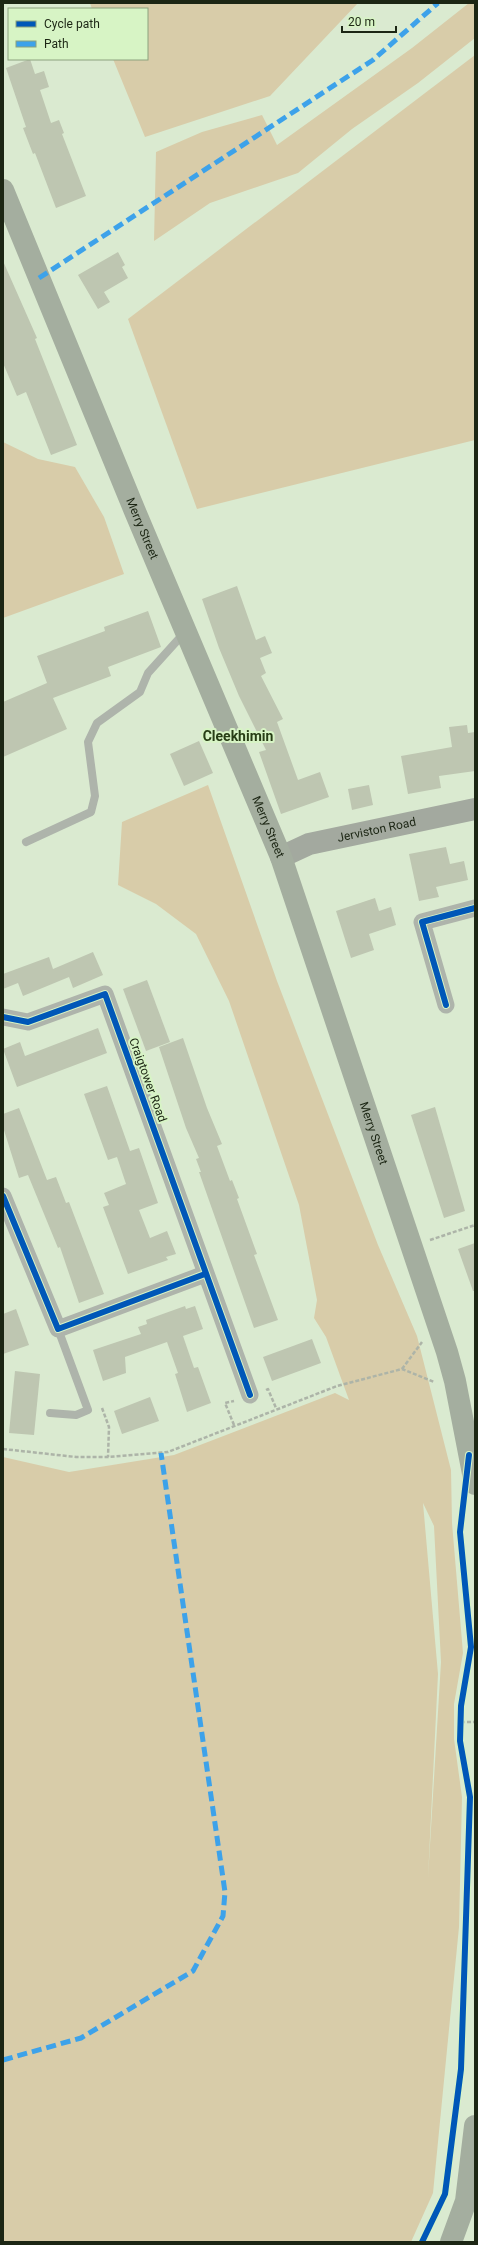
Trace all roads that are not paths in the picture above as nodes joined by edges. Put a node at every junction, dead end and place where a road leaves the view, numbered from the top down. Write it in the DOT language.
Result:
graph roads {
  1 [pos="3,190"];
  2 [pos="185,632"];
  3 [pos="475,809"];
  4 [pos="26,842"];
  5 [pos="281,856"];
  6 [pos="475,908"];
  7 [pos="446,1005"];
  8 [pos="3,1017"];
  9 [pos="3,1196"];
  10 [pos="6,1214"];
  11 [pos="205,1274"];
  12 [pos="58,1329"];
  13 [pos="250,1395"];
  14 [pos="50,1413"];
  15 [pos="472,1456"];
  16 [pos="475,1484"];
  17 [pos="475,2126"];
  18 [pos="475,2230"];
  19 [pos="451,2242"];
  20 [pos="456,2242"];
  1 -- 2 [label="main road, Merry Street"];
  2 -- 4 [label="lane"];
  2 -- 5 [label="main road, Merry Street"];
  3 -- 5 [label="main road, Jerviston Road"];
  5 -- 15 [label="main road, Merry Street"];
  6 -- 7 [label="street"];
  8 -- 11 [label="street, Craigtower Road"];
  9 -- 10 [label="street"];
  10 -- 12 [label="street"];
  11 -- 12 [label="street"];
  11 -- 13 [label="street, Craigtower Road"];
  12 -- 14 [label="lane"];
  15 -- 16 [label="main road, Merry Street"];
  17 -- 19 [label="main road"];
  18 -- 20 [label="main road"];
}
